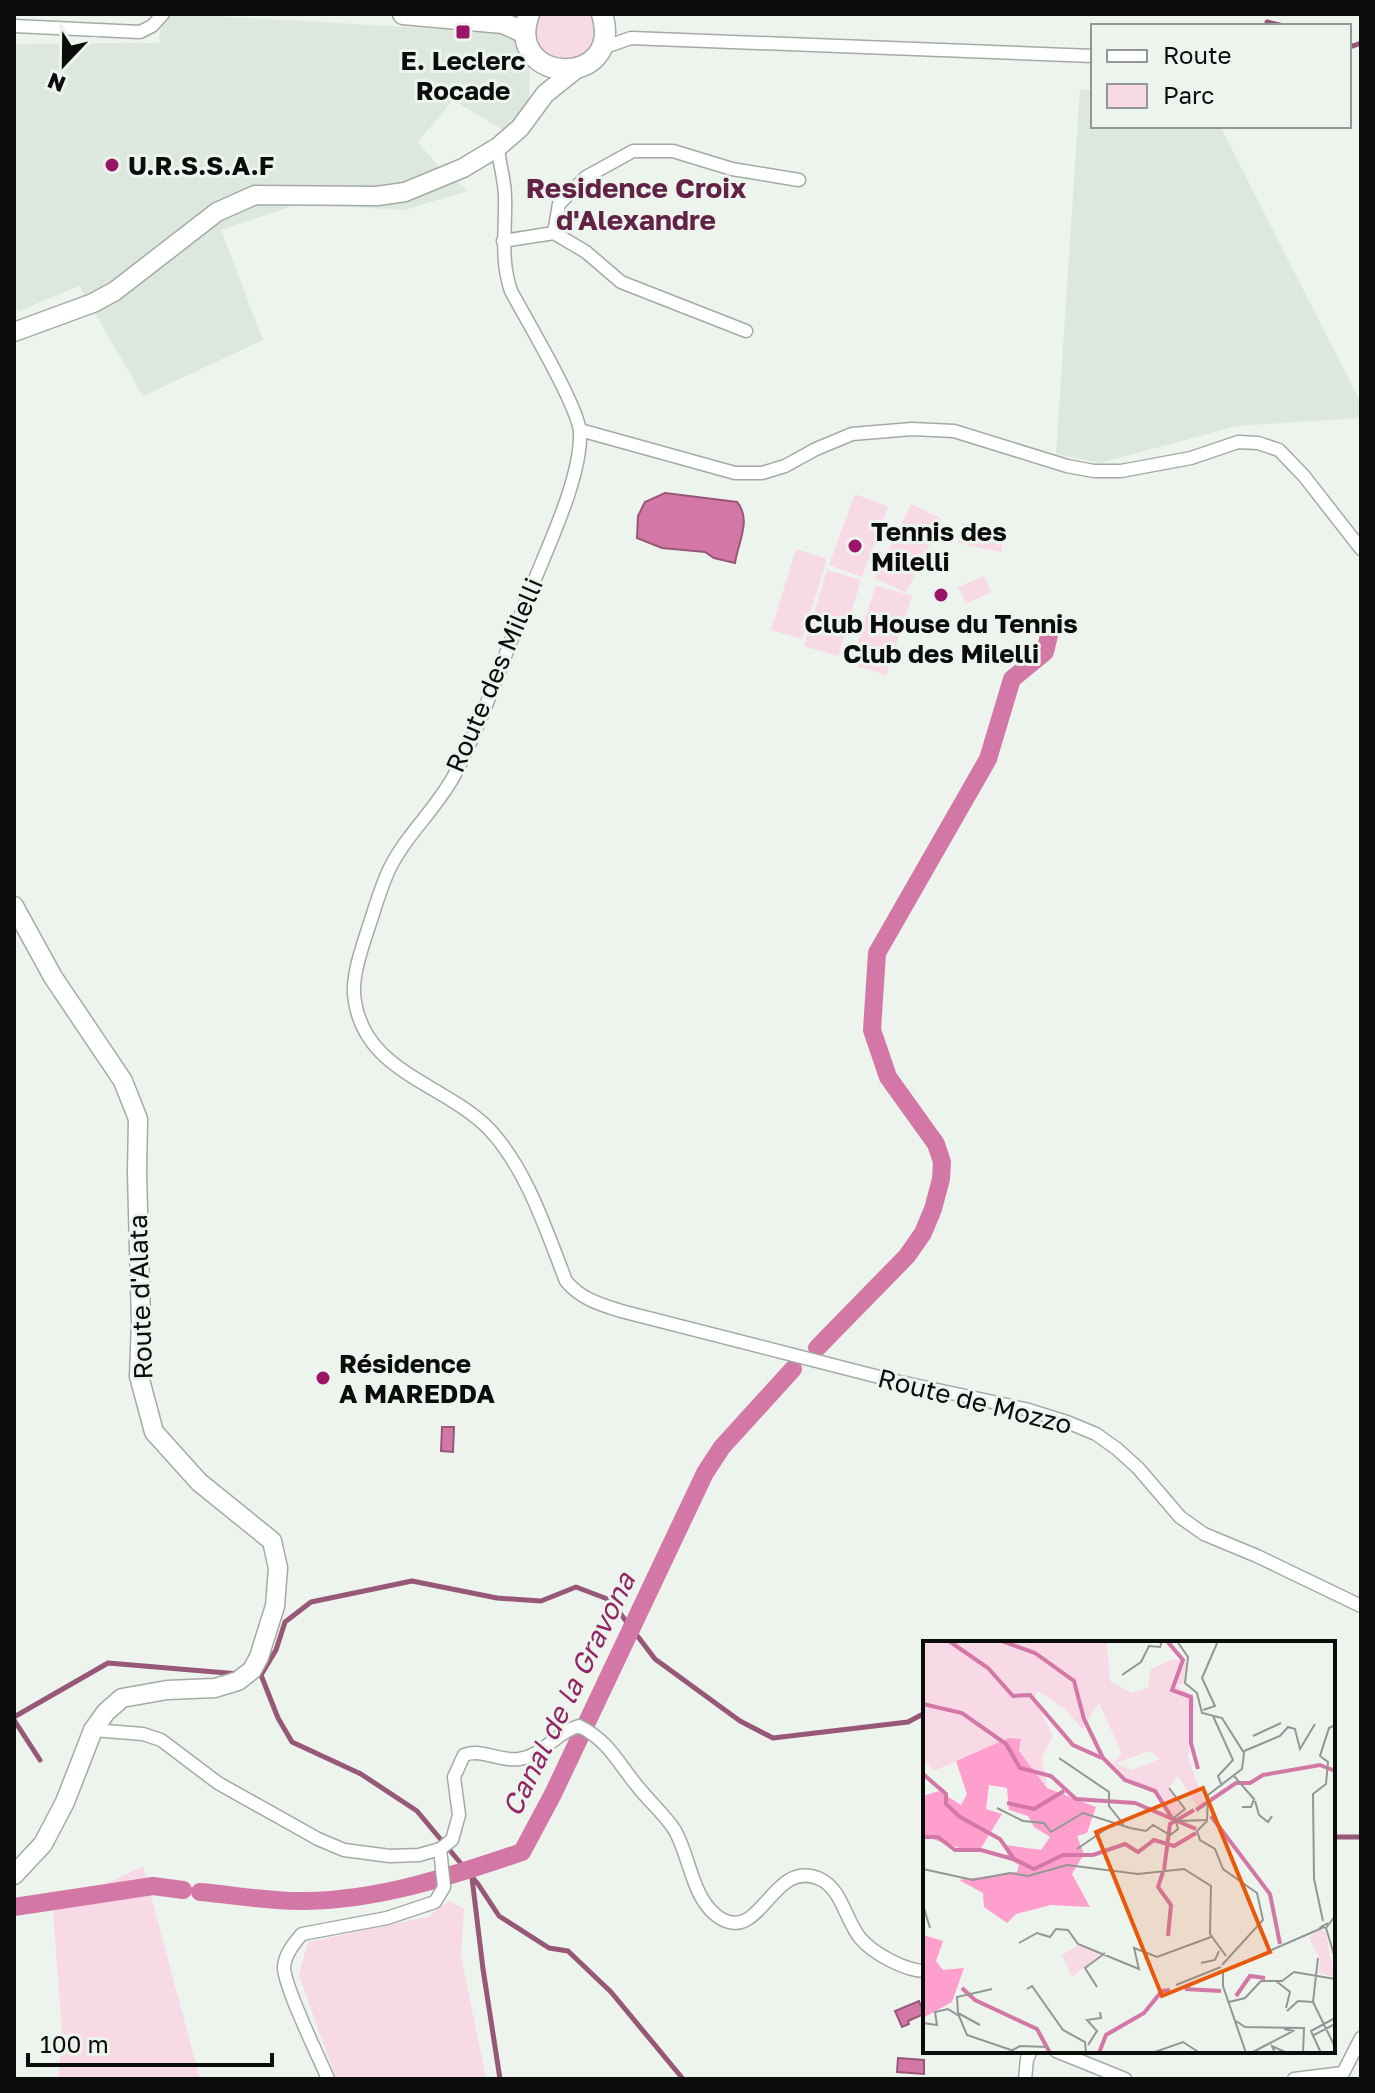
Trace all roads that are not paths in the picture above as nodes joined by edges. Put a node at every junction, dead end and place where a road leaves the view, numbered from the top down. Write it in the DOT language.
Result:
graph roads {
  1 [pos="163,14"];
  2 [pos="403,14"];
  3 [pos="604,20"];
  4 [pos="527,24"];
  5 [pos="14,26"];
  6 [pos="631,38"];
  7 [pos="602,48"];
  8 [pos="1091,56"];
  9 [pos="540,62"];
  10 [pos="575,70"];
  11 [pos="545,94"];
  12 [pos="498,147"];
  13 [pos="799,180"];
  14 [pos="554,233"];
  15 [pos="503,241"];
  16 [pos="746,331"];
  17 [pos="14,332"];
  18 [pos="580,430"];
  19 [pos="1361,549"];
  20 [pos="14,906"];
  21 [pos="589,1301"];
  22 [pos="1361,1606"];
  23 [pos="93,1730"];
  24 [pos="440,1849"];
  25 [pos="19,1869"];
  26 [pos="14,1892"];
  27 [pos="923,1971"];
  28 [pos="1361,2038"];
  29 [pos="1030,2053"];
  30 [pos="1061,2053"];
  31 [pos="328,2079"];
  32 [pos="1025,2079"];
  33 [pos="1125,2079"];
  34 [pos="1294,2079"];
  1 -- 5 [label="street"];
  2 -- 4 [label="main road"];
  3 -- 6 [label="street"];
  3 -- 7 [label="main road"];
  4 -- 9 [label="main road"];
  6 -- 7 [label="street"];
  6 -- 8 [label="street"];
  7 -- 10 [label="main road"];
  9 -- 10 [label="main road"];
  9 -- 11 [label="street"];
  10 -- 11 [label="street"];
  11 -- 12 [label="street"];
  12 -- 15 [label="street, Route des Milelli"];
  12 -- 17 [label="street"];
  13 -- 14 [label="street"];
  14 -- 15 [label="street"];
  14 -- 16 [label="street"];
  15 -- 18 [label="street, Route des Milelli"];
  18 -- 19 [label="street"];
  18 -- 21 [label="street, Route des Milelli"];
  20 -- 23 [label="street, Route d'Alata"];
  21 -- 22 [label="street, Route de Mozzo"];
  23 -- 24 [label="street"];
  23 -- 25 [label="street, Route d'Alata"];
  24 -- 27 [label="street"];
  24 -- 31 [label="street"];
  25 -- 26 [label="street, Route d'Alata"];
  28 -- 34 [label="street"];
  29 -- 32 [label="street"];
  30 -- 33 [label="street"];
}
